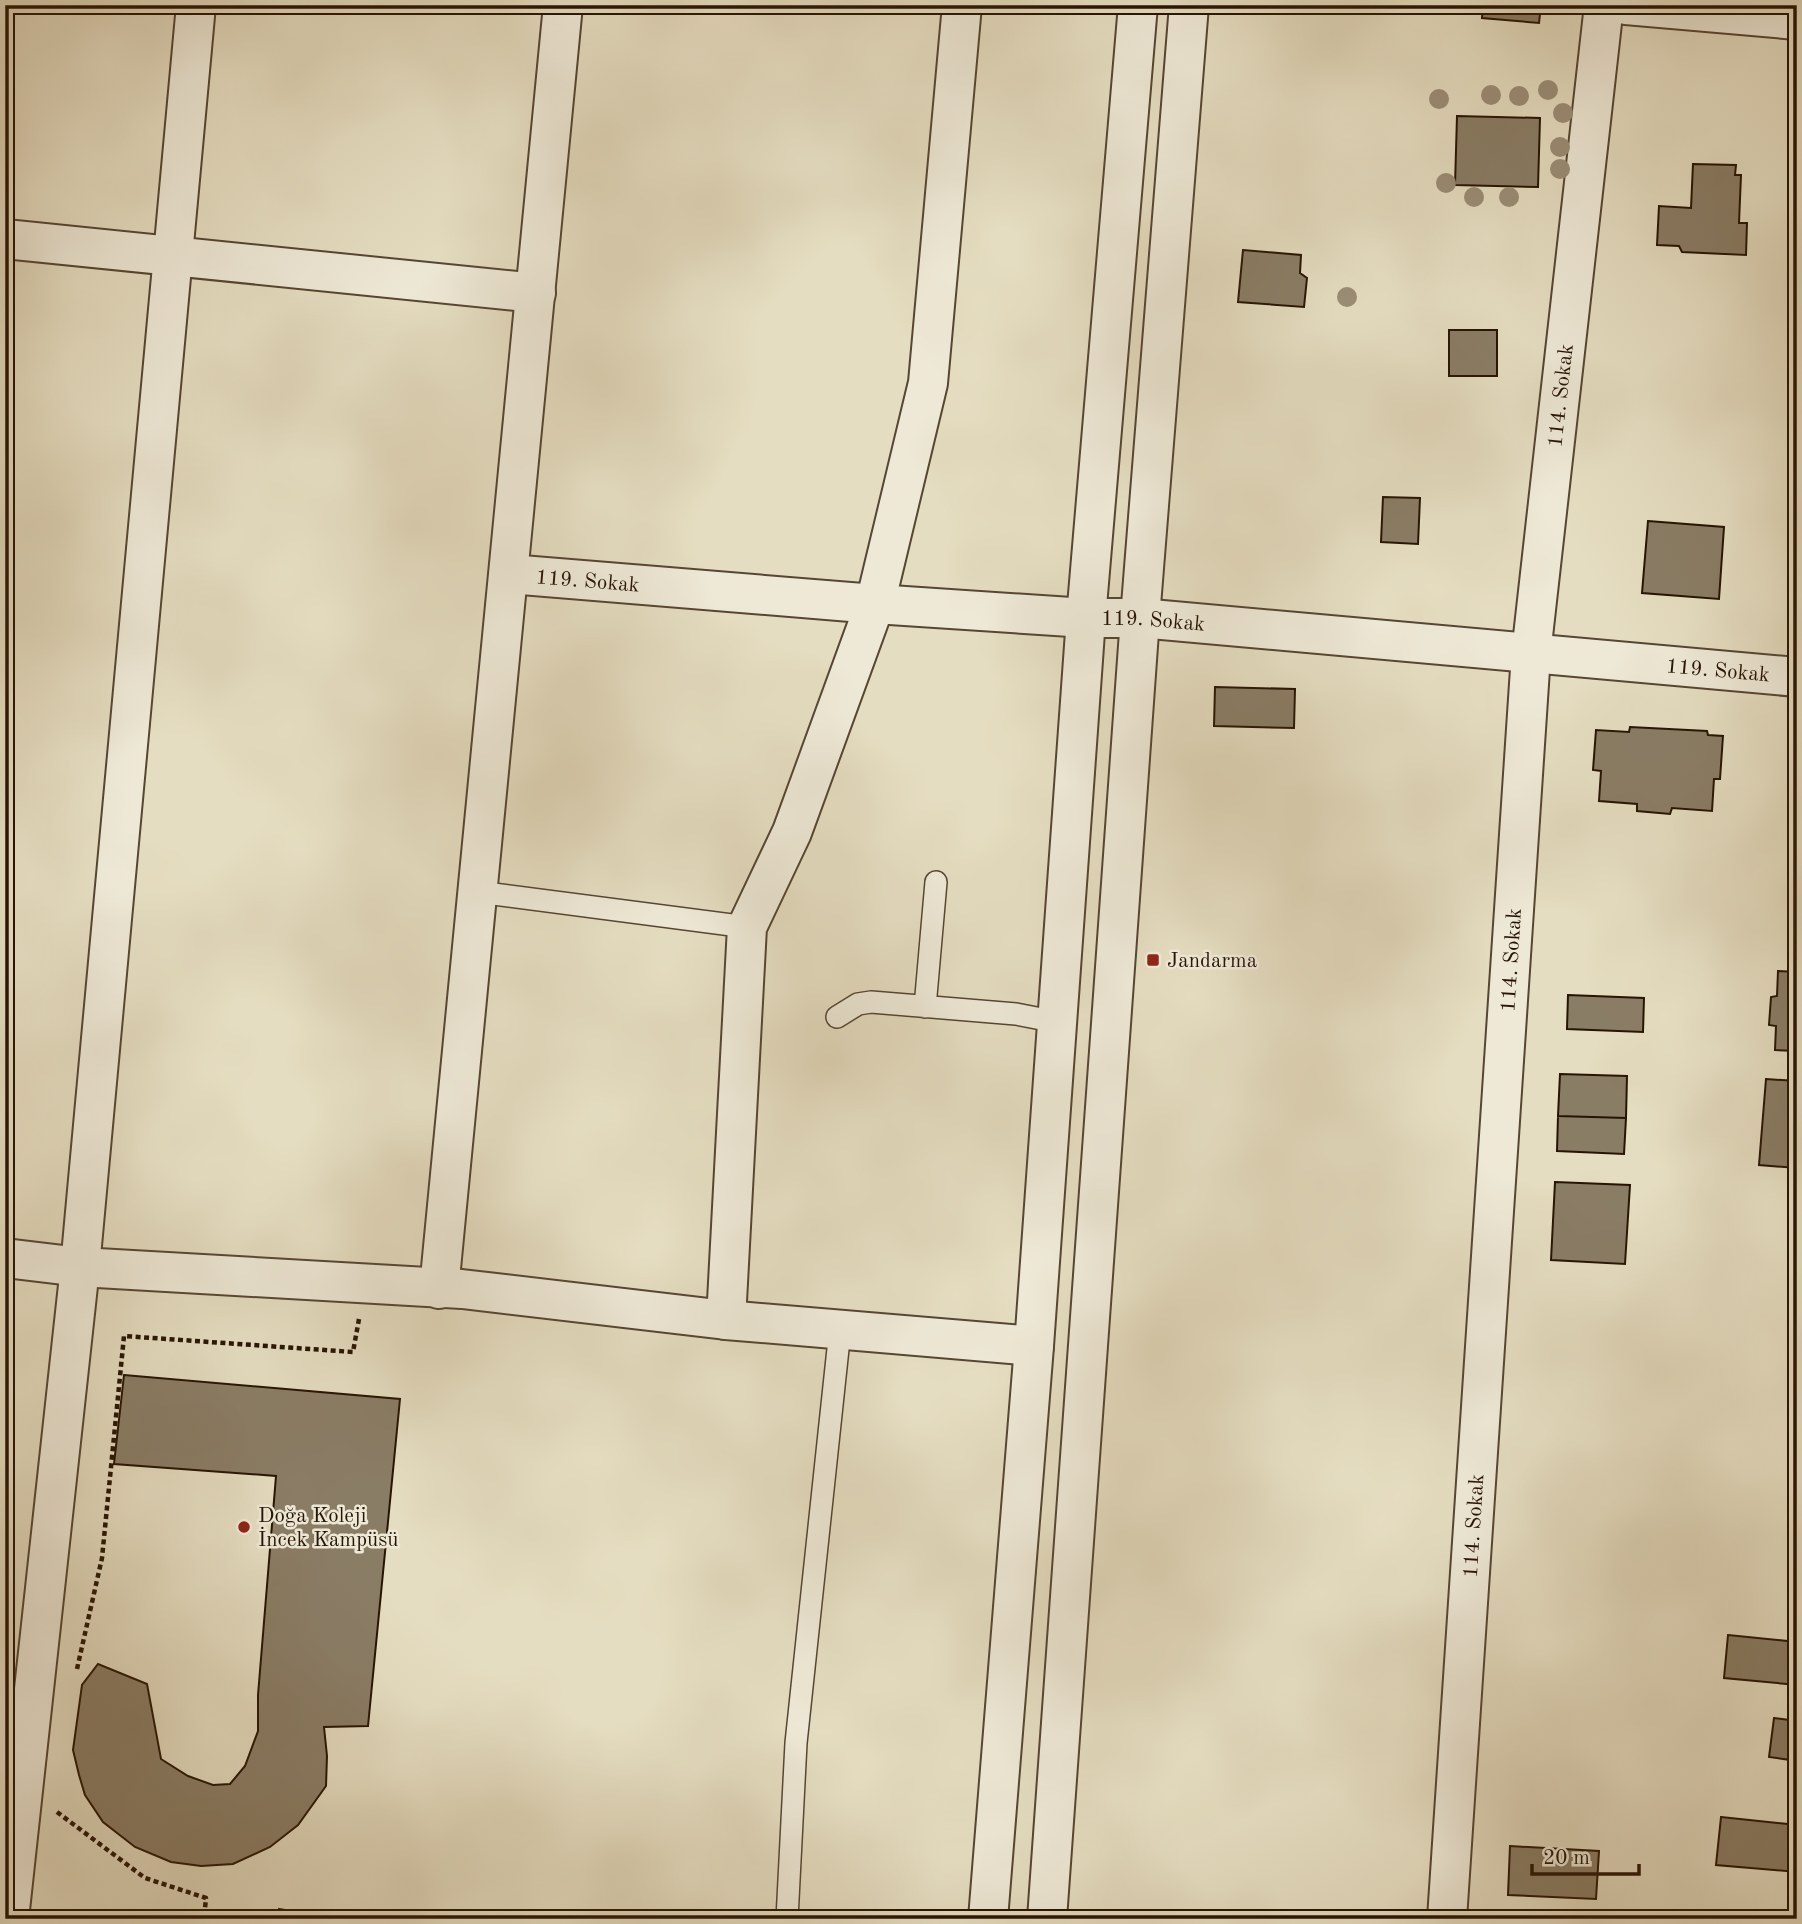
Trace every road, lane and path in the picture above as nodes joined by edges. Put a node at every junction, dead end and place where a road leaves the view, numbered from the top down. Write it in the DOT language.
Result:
graph roads {
  1 [pos="196,5"];
  2 [pos="563,5"];
  3 [pos="962,5"];
  4 [pos="1138,5"];
  5 [pos="1189,5"];
  6 [pos="1604,5"];
  7 [pos="1626,5"];
  8 [pos="1797,20"];
  9 [pos="5,239"];
  10 [pos="173,257"];
  11 [pos="536,293"];
  12 [pos="509,575"];
  13 [pos="875,604"];
  14 [pos="1086,618"];
  15 [pos="1140,618"];
  16 [pos="1531,654"];
  17 [pos="1797,677"];
  18 [pos="936,882"];
  19 [pos="478,892"];
  20 [pos="747,926"];
  21 [pos="925,1007"];
  22 [pos="837,1017"];
  23 [pos="1057,1023"];
  24 [pos="5,1258"];
  25 [pos="80,1267"];
  26 [pos="366,1284"];
  27 [pos="439,1289"];
  28 [pos="726,1320"];
  29 [pos="840,1329"];
  30 [pos="1034,1346"];
  31 [pos="75,1675"];
  32 [pos="58,1798"];
  33 [pos="9,1919"];
  34 [pos="204,1919"];
  35 [pos="787,1919"];
  36 [pos="988,1919"];
  37 [pos="1047,1919"];
  38 [pos="1447,1919"];
  1 -- 10 [label="street"];
  2 -- 11 [label="street"];
  3 -- 13 [label="street"];
  4 -- 14 [label="street"];
  5 -- 15 [label="street"];
  6 -- 16 [label="street, 114. Sokak"];
  7 -- 8 [label="street"];
  9 -- 10 [label="street"];
  10 -- 11 [label="street"];
  10 -- 25 [label="street"];
  11 -- 12 [label="street"];
  12 -- 13 [label="street, 119. Sokak"];
  12 -- 19 [label="street"];
  13 -- 14 [label="street, 119. Sokak"];
  13 -- 20 [label="street"];
  14 -- 15 [label="street, 119. Sokak"];
  14 -- 23 [label="street"];
  15 -- 16 [label="street, 119. Sokak"];
  15 -- 37 [label="street"];
  16 -- 17 [label="street, 119. Sokak"];
  16 -- 38 [label="street, 114. Sokak"];
  18 -- 21 [label="lane"];
  19 -- 20 [label="lane"];
  19 -- 27 [label="street"];
  20 -- 28 [label="street"];
  21 -- 22 [label="lane"];
  21 -- 23 [label="lane"];
  23 -- 30 [label="street"];
  24 -- 25 [label="street"];
  25 -- 26 [label="street"];
  25 -- 33 [label="street"];
  26 -- 27 [label="street"];
  26 -- 31 [label="path"];
  27 -- 28 [label="street"];
  28 -- 29 [label="street"];
  29 -- 30 [label="street"];
  29 -- 35 [label="lane"];
  30 -- 36 [label="street"];
  32 -- 34 [label="path"];
}
